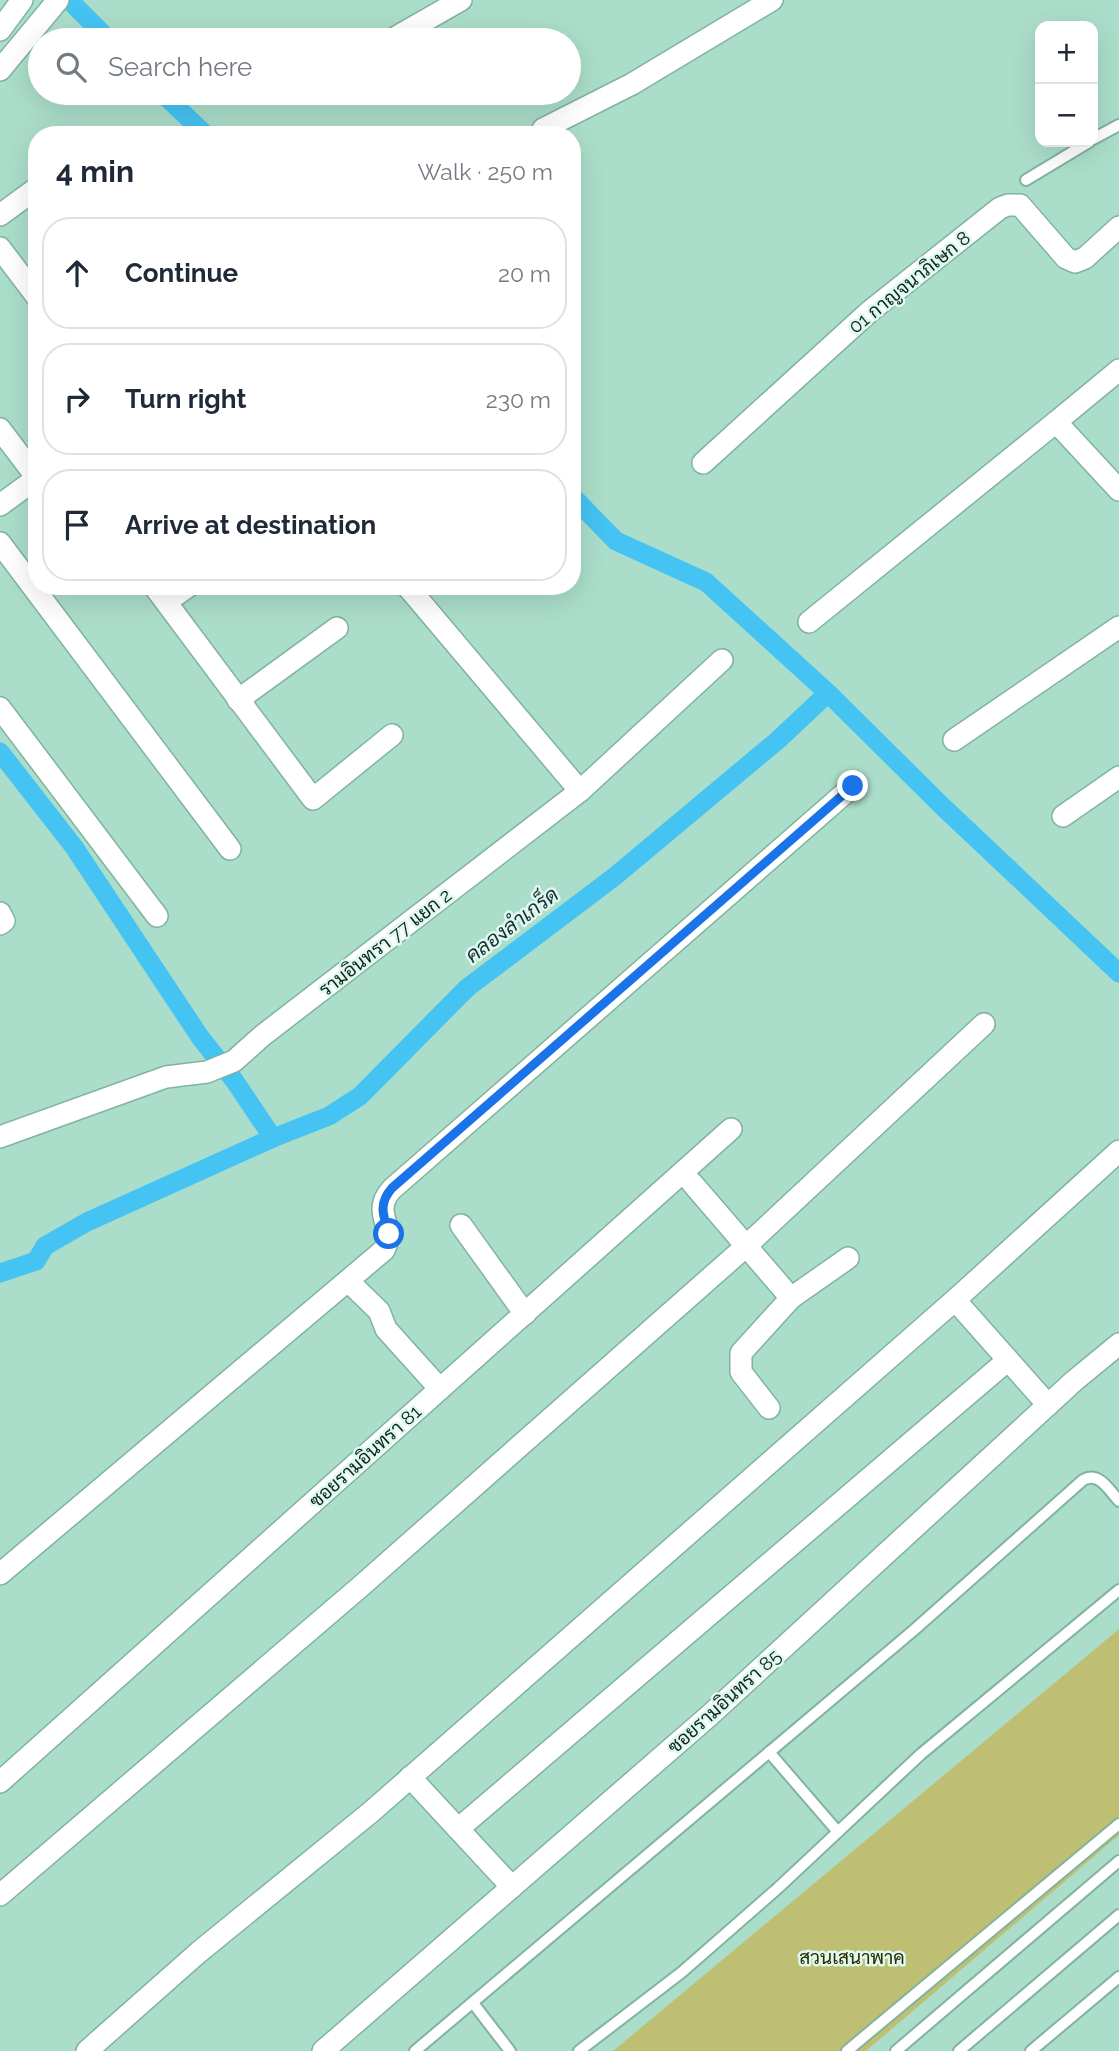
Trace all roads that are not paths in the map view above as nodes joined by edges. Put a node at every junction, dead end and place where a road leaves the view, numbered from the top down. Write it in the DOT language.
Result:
graph roads {
  1 [pos="22,0"];
  2 [pos="58,0"];
  3 [pos="461,0"];
  4 [pos="772,0"];
  5 [pos="35,28"];
  6 [pos="412,28"];
  7 [pos="0,30"];
  8 [pos="28,37"];
  9 [pos="2,69"];
  10 [pos="1119,125"];
  11 [pos="549,126"];
  12 [pos="1098,137"];
  13 [pos="1081,147"];
  14 [pos="1026,180"];
  15 [pos="28,195"];
  16 [pos="0,215"];
  17 [pos="1119,227"];
  18 [pos="0,248"];
  19 [pos="28,285"];
  20 [pos="1119,370"];
  21 [pos="1056,422"];
  22 [pos="0,429"];
  23 [pos="703,463"];
  24 [pos="28,466"];
  25 [pos="28,485"];
  26 [pos="1119,489"];
  27 [pos="0,505"];
  28 [pos="0,543"];
  29 [pos="28,580"];
  30 [pos="39,595"];
  31 [pos="161,595"];
  32 [pos="415,595"];
  33 [pos="809,622"];
  34 [pos="1119,627"];
  35 [pos="337,628"];
  36 [pos="722,660"];
  37 [pos="238,700"];
  38 [pos="0,708"];
  39 [pos="392,735"];
  40 [pos="954,740"];
  41 [pos="1119,777"];
  42 [pos="853,786"];
  43 [pos="580,790"];
  44 [pos="1063,816"];
  45 [pos="230,849"];
  46 [pos="157,916"];
  47 [pos="984,1024"];
  48 [pos="731,1129"];
  49 [pos="0,1137"];
  50 [pos="1119,1151"];
  51 [pos="692,1183"];
  52 [pos="461,1225"];
  53 [pos="744,1248"];
  54 [pos="848,1258"];
  55 [pos="348,1281"];
  56 [pos="791,1298"];
  57 [pos="955,1300"];
  58 [pos="525,1314"];
  59 [pos="1119,1344"];
  60 [pos="1008,1360"];
  61 [pos="440,1388"];
  62 [pos="1048,1405"];
  63 [pos="769,1408"];
  64 [pos="1119,1501"];
  65 [pos="0,1574"];
  66 [pos="1119,1590"];
  67 [pos="769,1752"];
  68 [pos="410,1777"];
  69 [pos="0,1782"];
  70 [pos="1119,1824"];
  71 [pos="458,1829"];
  72 [pos="838,1832"];
  73 [pos="1119,1861"];
  74 [pos="512,1887"];
  75 [pos="0,1895"];
  76 [pos="1119,1915"];
  77 [pos="1119,1977"];
  78 [pos="473,2003"];
  79 [pos="87,2051"];
  80 [pos="323,2051"];
  81 [pos="415,2051"];
  82 [pos="510,2051"];
  83 [pos="579,2051"];
  84 [pos="847,2051"];
  85 [pos="896,2051"];
  86 [pos="959,2051"];
  87 [pos="1031,2051"];
  1 -- 7 [label="street"];
  2 -- 5 [label="street"];
  3 -- 6 [label="street"];
  4 -- 11 [label="street"];
  8 -- 9 [label="street"];
  10 -- 12 [label="lane"];
  13 -- 14 [label="lane"];
  15 -- 16 [label="street"];
  17 -- 23 [label="street, 01 กาญจนาภิเษก 8"];
  18 -- 19 [label="street"];
  20 -- 21 [label="street"];
  21 -- 26 [label="street"];
  21 -- 33 [label="street"];
  22 -- 24 [label="street"];
  25 -- 27 [label="street"];
  28 -- 29 [label="street"];
  30 -- 45 [label="street"];
  31 -- 37 [label="street"];
  32 -- 43 [label="street"];
  34 -- 40 [label="street"];
  35 -- 37 [label="street"];
  36 -- 43 [label="street, รามอินทรา 77 แยก 2"];
  37 -- 39 [label="street"];
  38 -- 46 [label="street"];
  41 -- 44 [label="street"];
  42 -- 55 [label="street"];
  43 -- 49 [label="street, รามอินทรา 77 แยก 2"];
  47 -- 53 [label="street"];
  48 -- 58 [label="street, ซอยรามอินทรา 81"];
  50 -- 57 [label="street"];
  51 -- 53 [label="street"];
  52 -- 58 [label="street"];
  53 -- 56 [label="street"];
  53 -- 75 [label="street"];
  54 -- 56 [label="street"];
  55 -- 61 [label="street"];
  55 -- 65 [label="street"];
  56 -- 63 [label="street"];
  57 -- 60 [label="street"];
  57 -- 68 [label="street"];
  58 -- 61 [label="street, ซอยรามอินทรา 81"];
  59 -- 62 [label="street, ซอยรามอินทรา 85"];
  60 -- 62 [label="street"];
  60 -- 71 [label="street"];
  61 -- 69 [label="street, ซอยรามอินทรา 81"];
  62 -- 74 [label="street, ซอยรามอินทรา 85"];
  64 -- 67 [label="lane"];
  66 -- 72 [label="lane"];
  67 -- 72 [label="lane"];
  67 -- 78 [label="lane"];
  68 -- 71 [label="street"];
  68 -- 79 [label="street"];
  70 -- 84 [label="lane"];
  71 -- 74 [label="street"];
  72 -- 83 [label="lane"];
  73 -- 85 [label="lane"];
  74 -- 80 [label="street, ซอยรามอินทรา 85"];
  76 -- 86 [label="lane"];
  77 -- 87 [label="lane"];
  78 -- 81 [label="lane"];
  78 -- 82 [label="lane"];
}
